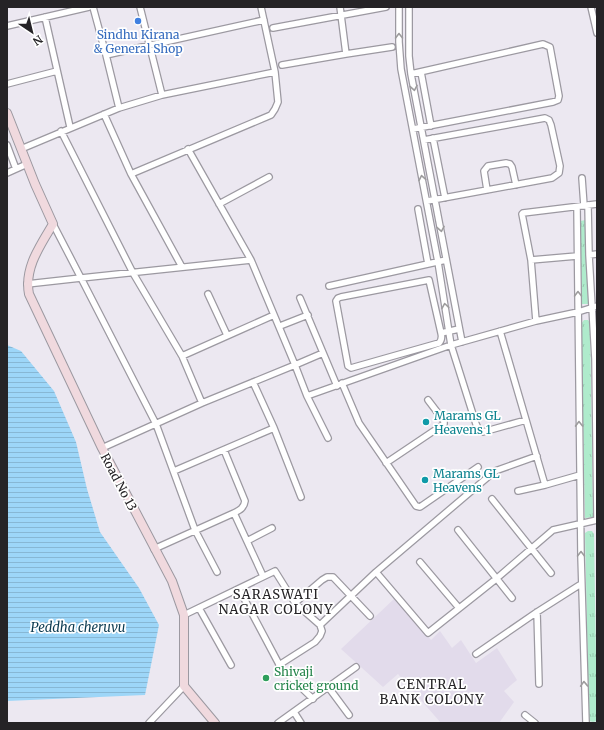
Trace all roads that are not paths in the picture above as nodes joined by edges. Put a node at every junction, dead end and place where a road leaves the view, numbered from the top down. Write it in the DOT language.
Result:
graph roads {
  1 [pos="89,7"];
  2 [pos="93,7"];
  3 [pos="140,7"];
  4 [pos="261,7"];
  5 [pos="340,7"];
  6 [pos="386,7"];
  7 [pos="399,7"];
  8 [pos="409,7"];
  9 [pos="591,7"];
  10 [pos="341,14"];
  11 [pos="45,17"];
  12 [pos="264,20"];
  13 [pos="7,26"];
  14 [pos="273,28"];
  15 [pos="597,33"];
  16 [pos="150,45"];
  17 [pos="392,47"];
  18 [pos="346,54"];
  19 [pos="106,55"];
  20 [pos="410,58"];
  21 [pos="401,59"];
  22 [pos="282,65"];
  23 [pos="57,71"];
  24 [pos="275,72"];
  25 [pos="421,72"];
  26 [pos="411,74"];
  27 [pos="7,84"];
  28 [pos="162,95"];
  29 [pos="119,108"];
  30 [pos="7,113"];
  31 [pos="104,114"];
  32 [pos="431,126"];
  33 [pos="70,127"];
  34 [pos="421,128"];
  35 [pos="413,129"];
  36 [pos="61,131"];
  37 [pos="433,138"];
  38 [pos="424,140"];
  39 [pos="7,145"];
  40 [pos="21,149"];
  41 [pos="188,149"];
  42 [pos="27,164"];
  43 [pos="16,169"];
  44 [pos="7,173"];
  45 [pos="131,174"];
  46 [pos="269,177"];
  47 [pos="582,178"];
  48 [pos="516,185"];
  49 [pos="487,190"];
  50 [pos="445,198"];
  51 [pos="435,199"];
  52 [pos="427,201"];
  53 [pos="219,204"];
  54 [pos="597,204"];
  55 [pos="586,206"];
  56 [pos="577,207"];
  57 [pos="418,209"];
  58 [pos="53,224"];
  59 [pos="597,254"];
  60 [pos="577,256"];
  61 [pos="589,256"];
  62 [pos="251,260"];
  63 [pos="446,260"];
  64 [pos="531,260"];
  65 [pos="438,262"];
  66 [pos="428,264"];
  67 [pos="182,267"];
  68 [pos="133,273"];
  69 [pos="81,278"];
  70 [pos="27,284"];
  71 [pos="329,286"];
  72 [pos="208,294"];
  73 [pos="300,298"];
  74 [pos="594,307"];
  75 [pos="578,312"];
  76 [pos="274,315"];
  77 [pos="308,315"];
  78 [pos="536,321"];
  79 [pos="448,322"];
  80 [pos="439,323"];
  81 [pos="280,326"];
  82 [pos="459,329"];
  83 [pos="449,331"];
  84 [pos="500,331"];
  85 [pos="441,333"];
  86 [pos="228,335"];
  87 [pos="462,342"];
  88 [pos="451,345"];
  89 [pos="323,353"];
  90 [pos="182,356"];
  91 [pos="596,359"];
  92 [pos="296,365"];
  93 [pos="253,382"];
  94 [pos="340,385"];
  95 [pos="307,396"];
  96 [pos="428,400"];
  97 [pos="202,403"];
  98 [pos="596,418"];
  99 [pos="526,420"];
  100 [pos="156,424"];
  101 [pos="274,428"];
  102 [pos="328,438"];
  103 [pos="102,448"];
  104 [pos="224,450"];
  105 [pos="537,456"];
  106 [pos="386,462"];
  107 [pos="478,466"];
  108 [pos="596,467"];
  109 [pos="174,472"];
  110 [pos="580,475"];
  111 [pos="545,485"];
  112 [pos="518,491"];
  113 [pos="301,497"];
  114 [pos="492,499"];
  115 [pos="234,513"];
  116 [pos="597,520"];
  117 [pos="581,523"];
  118 [pos="272,528"];
  119 [pos="195,530"];
  120 [pos="458,530"];
  121 [pos="247,541"];
  122 [pos="532,548"];
  123 [pos="154,550"];
  124 [pos="420,562"];
  125 [pos="217,572"];
  126 [pos="376,572"];
  127 [pos="551,573"];
  128 [pos="263,576"];
  129 [pos="496,579"];
  130 [pos="581,584"];
  131 [pos="239,589"];
  132 [pos="350,596"];
  133 [pos="512,598"];
  134 [pos="295,603"];
  135 [pos="200,608"];
  136 [pos="459,608"];
  137 [pos="537,612"];
  138 [pos="184,615"];
  139 [pos="370,616"];
  140 [pos="320,625"];
  141 [pos="476,654"];
  142 [pos="231,665"];
  143 [pos="279,665"];
  144 [pos="356,667"];
  145 [pos="539,684"];
  146 [pos="184,686"];
  147 [pos="329,688"];
  148 [pos="313,698"];
  149 [pos="294,712"];
  150 [pos="349,714"];
  151 [pos="525,715"];
  152 [pos="149,723"];
  153 [pos="215,723"];
  154 [pos="278,723"];
  155 [pos="302,723"];
  156 [pos="536,723"];
  157 [pos="586,723"];
  1 -- 11 [label="street"];
  2 -- 19 [label="street"];
  3 -- 16 [label="street"];
  4 -- 12 [label="street"];
  5 -- 10 [label="street"];
  6 -- 10 [label="street"];
  21 -- 7 [label="street, one-way"];
  8 -- 20 [label="street"];
  9 -- 15 [label="street"];
  10 -- 14 [label="street"];
  10 -- 18 [label="street"];
  11 -- 13 [label="street"];
  11 -- 23 [label="street"];
  12 -- 16 [label="street"];
  12 -- 24 [label="street"];
  16 -- 19 [label="street"];
  16 -- 28 [label="street"];
  17 -- 18 [label="street"];
  18 -- 22 [label="street"];
  19 -- 29 [label="street"];
  20 -- 21 [label="street"];
  20 -- 26 [label="street"];
  21 -- 35 [label="street"];
  23 -- 27 [label="street"];
  23 -- 33 [label="street"];
  24 -- 28 [label="street"];
  24 -- 41 [label="street"];
  25 -- 26 [label="street"];
  25 -- 32 [label="street"];
  25 -- 32 [label="street"];
  26 -- 34 [label="street, one-way"];
  28 -- 29 [label="street"];
  29 -- 31 [label="street"];
  30 -- 40 [label="street"];
  31 -- 33 [label="street"];
  31 -- 45 [label="street"];
  32 -- 34 [label="street"];
  33 -- 36 [label="street"];
  34 -- 35 [label="street"];
  34 -- 38 [label="street"];
  52 -- 35 [label="street, one-way"];
  36 -- 40 [label="street"];
  36 -- 68 [label="street"];
  37 -- 38 [label="street"];
  37 -- 48 [label="street"];
  37 -- 50 [label="street"];
  38 -- 51 [label="street"];
  39 -- 43 [label="street"];
  40 -- 42 [label="street"];
  41 -- 45 [label="street"];
  41 -- 53 [label="street"];
  42 -- 43 [label="street"];
  42 -- 58 [label="street"];
  43 -- 44 [label="street"];
  45 -- 67 [label="street"];
  46 -- 53 [label="street"];
  47 -- 55 [label="street"];
  48 -- 49 [label="street"];
  48 -- 49 [label="street"];
  49 -- 50 [label="street"];
  50 -- 51 [label="street"];
  51 -- 52 [label="street"];
  51 -- 63 [label="street, one-way"];
  52 -- 65 [label="street"];
  53 -- 62 [label="street"];
  54 -- 55 [label="street"];
  55 -- 56 [label="street"];
  55 -- 61 [label="street"];
  56 -- 60 [label="street"];
  56 -- 64 [label="street"];
  57 -- 66 [label="street"];
  58 -- 69 [label="street"];
  58 -- 70 [label="street"];
  59 -- 61 [label="street"];
  60 -- 64 [label="street"];
  75 -- 60 [label="street, one-way"];
  61 -- 74 [label="street"];
  62 -- 67 [label="street"];
  62 -- 76 [label="street"];
  63 -- 65 [label="street"];
  63 -- 82 [label="street"];
  64 -- 78 [label="street"];
  65 -- 66 [label="street"];
  79 -- 65 [label="street, one-way"];
  66 -- 71 [label="street"];
  67 -- 68 [label="street"];
  68 -- 69 [label="street"];
  68 -- 90 [label="street"];
  69 -- 70 [label="street"];
  69 -- 100 [label="street"];
  70 -- 103 [label="street, Road No 13"];
  72 -- 86 [label="street"];
  73 -- 77 [label="street"];
  74 -- 75 [label="street"];
  74 -- 91 [label="street"];
  75 -- 78 [label="street"];
  110 -- 75 [label="street, one-way"];
  76 -- 81 [label="street"];
  76 -- 86 [label="street"];
  77 -- 81 [label="street"];
  77 -- 89 [label="street"];
  78 -- 84 [label="street"];
  79 -- 80 [label="street"];
  79 -- 83 [label="street"];
  80 -- 85 [label="street"];
  80 -- 85 [label="street"];
  81 -- 92 [label="street"];
  82 -- 83 [label="street"];
  82 -- 87 [label="street"];
  83 -- 85 [label="street"];
  83 -- 88 [label="street"];
  84 -- 87 [label="street"];
  84 -- 99 [label="street"];
  86 -- 90 [label="street"];
  87 -- 88 [label="street"];
  88 -- 94 [label="street"];
  88 -- 99 [label="street"];
  89 -- 92 [label="street"];
  89 -- 94 [label="street"];
  90 -- 97 [label="street"];
  91 -- 98 [label="street"];
  92 -- 93 [label="street"];
  92 -- 95 [label="street"];
  93 -- 97 [label="street"];
  93 -- 101 [label="street"];
  94 -- 95 [label="street"];
  94 -- 106 [label="street"];
  95 -- 102 [label="street"];
  96 -- 106 [label="street"];
  97 -- 100 [label="street"];
  98 -- 108 [label="street"];
  99 -- 105 [label="street"];
  100 -- 103 [label="street"];
  100 -- 109 [label="street"];
  101 -- 104 [label="street"];
  101 -- 113 [label="street"];
  103 -- 123 [label="street, Road No 13"];
  104 -- 109 [label="street"];
  104 -- 115 [label="street"];
  105 -- 111 [label="street"];
  105 -- 126 [label="street"];
  106 -- 107 [label="street"];
  108 -- 116 [label="street"];
  109 -- 119 [label="street"];
  110 -- 111 [label="street"];
  110 -- 117 [label="street"];
  111 -- 112 [label="street"];
  114 -- 122 [label="street"];
  115 -- 119 [label="street"];
  115 -- 121 [label="street"];
  116 -- 117 [label="street"];
  117 -- 122 [label="street"];
  130 -- 117 [label="street, one-way"];
  118 -- 121 [label="street"];
  119 -- 123 [label="street"];
  119 -- 125 [label="street"];
  120 -- 129 [label="street"];
  121 -- 128 [label="street"];
  122 -- 127 [label="street"];
  122 -- 129 [label="street"];
  123 -- 138 [label="street, Road No 13"];
  124 -- 136 [label="street"];
  126 -- 132 [label="street"];
  126 -- 136 [label="street"];
  128 -- 131 [label="street"];
  128 -- 134 [label="street"];
  129 -- 133 [label="street"];
  129 -- 136 [label="street"];
  130 -- 137 [label="street"];
  157 -- 130 [label="street, one-way"];
  131 -- 135 [label="street"];
  131 -- 143 [label="street"];
  132 -- 134 [label="street"];
  132 -- 139 [label="street"];
  132 -- 140 [label="street"];
  134 -- 140 [label="street"];
  135 -- 138 [label="street"];
  135 -- 142 [label="street"];
  137 -- 141 [label="street"];
  137 -- 145 [label="street"];
  138 -- 146 [label="street, Road No 13"];
  140 -- 143 [label="street"];
  143 -- 148 [label="street"];
  144 -- 147 [label="street"];
  146 -- 152 [label="street"];
  146 -- 153 [label="street"];
  147 -- 148 [label="street"];
  147 -- 150 [label="street"];
  148 -- 149 [label="street"];
  149 -- 154 [label="street"];
  149 -- 155 [label="street"];
  151 -- 156 [label="street"];
}
